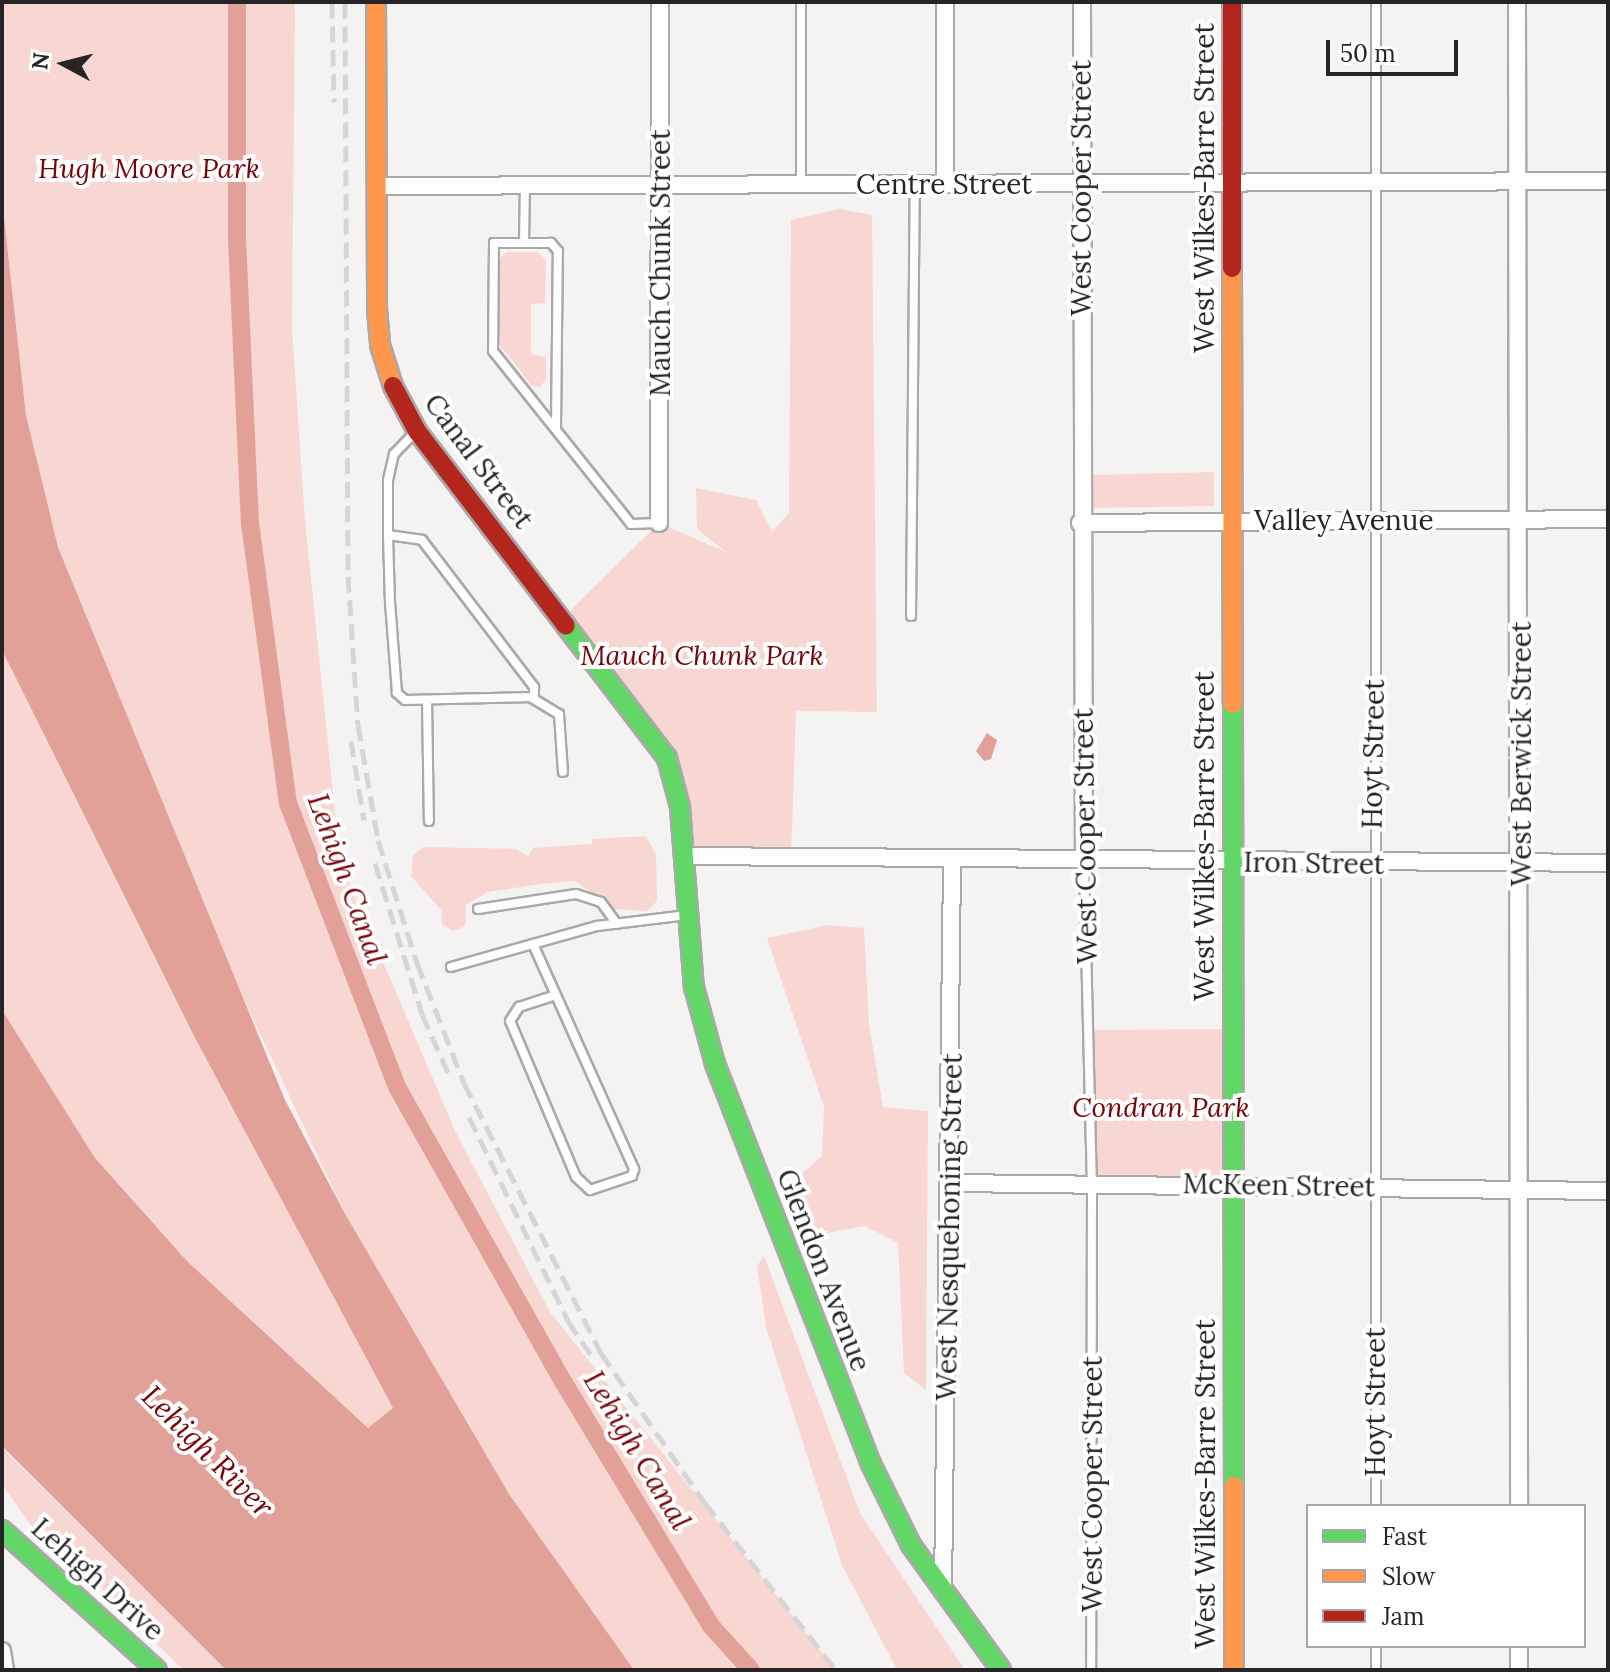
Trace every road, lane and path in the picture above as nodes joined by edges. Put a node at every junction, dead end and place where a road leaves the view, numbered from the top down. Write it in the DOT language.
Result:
graph roads {
  1 [pos="376,2"];
  2 [pos="660,2"];
  3 [pos="801,2"];
  4 [pos="945,2"];
  5 [pos="1082,2"];
  6 [pos="1232,2"];
  7 [pos="1376,2"];
  8 [pos="1517,2"];
  9 [pos="1608,181"];
  10 [pos="1517,182"];
  11 [pos="1232,183"];
  12 [pos="1376,183"];
  13 [pos="801,184"];
  14 [pos="915,184"];
  15 [pos="945,184"];
  16 [pos="1081,184"];
  17 [pos="662,185"];
  18 [pos="377,186"];
  19 [pos="525,186"];
  20 [pos="524,242"];
  21 [pos="556,429"];
  22 [pos="417,431"];
  23 [pos="1521,519"];
  24 [pos="1608,519"];
  25 [pos="1375,520"];
  26 [pos="1232,521"];
  27 [pos="659,523"];
  28 [pos="1080,523"];
  29 [pos="388,535"];
  30 [pos="911,616"];
  31 [pos="532,698"];
  32 [pos="427,700"];
  33 [pos="563,772"];
  34 [pos="429,821"];
  35 [pos="684,856"];
  36 [pos="952,861"];
  37 [pos="1084,862"];
  38 [pos="1231,862"];
  39 [pos="1521,862"];
  40 [pos="1608,863"];
  41 [pos="1372,864"];
  42 [pos="478,909"];
  43 [pos="688,915"];
  44 [pos="617,924"];
  45 [pos="533,944"];
  46 [pos="451,967"];
  47 [pos="553,996"];
  48 [pos="951,1183"];
  49 [pos="1092,1183"];
  50 [pos="1233,1184"];
  51 [pos="1374,1187"];
  52 [pos="1520,1189"];
  53 [pos="1608,1191"];
  54 [pos="1376,1504"];
  55 [pos="1519,1504"];
  56 [pos="2,1530"];
  57 [pos="943,1592"];
  58 [pos="1376,1648"];
  59 [pos="1519,1648"];
  60 [pos="2,1651"];
  61 [pos="5,1670"];
  62 [pos="157,1670"];
  63 [pos="1001,1670"];
  64 [pos="1091,1670"];
  65 [pos="1234,1670"];
  66 [pos="1376,1670"];
  67 [pos="1519,1670"];
  1 -- 18 [label="street, Canal Street"];
  2 -- 17 [label="street, Mauch Chunk Street"];
  3 -- 13 [label="lane"];
  4 -- 15 [label="street"];
  5 -- 16 [label="street, West Cooper Street"];
  6 -- 11 [label="street, West Wilkes-Barre Street"];
  7 -- 12 [label="lane, Hoyt Street"];
  8 -- 10 [label="street, West Berwick Street"];
  9 -- 10 [label="street, Centre Street"];
  10 -- 12 [label="street, Centre Street"];
  10 -- 23 [label="street, West Berwick Street"];
  11 -- 12 [label="street, Centre Street"];
  11 -- 16 [label="street, Centre Street"];
  11 -- 26 [label="street, West Wilkes-Barre Street"];
  12 -- 25 [label="lane, Hoyt Street"];
  13 -- 14 [label="street, Centre Street"];
  13 -- 17 [label="street, Centre Street"];
  14 -- 15 [label="street, Centre Street"];
  14 -- 30 [label="lane"];
  15 -- 16 [label="street, Centre Street"];
  16 -- 28 [label="street, West Cooper Street"];
  17 -- 19 [label="street, Centre Street"];
  17 -- 27 [label="street, Mauch Chunk Street"];
  18 -- 19 [label="street, Centre Street"];
  18 -- 22 [label="street, Canal Street"];
  19 -- 20 [label="lane"];
  20 -- 21 [label="lane"];
  20 -- 21 [label="lane"];
  21 -- 27 [label="lane"];
  22 -- 29 [label="lane"];
  22 -- 35 [label="street, Canal Street"];
  23 -- 24 [label="street, Valley Avenue"];
  23 -- 25 [label="street, Valley Avenue"];
  23 -- 39 [label="street, West Berwick Street"];
  25 -- 26 [label="street, Valley Avenue"];
  25 -- 41 [label="lane, Hoyt Street"];
  26 -- 28 [label="street, Valley Avenue"];
  26 -- 38 [label="street, West Wilkes-Barre Street"];
  28 -- 37 [label="street, West Cooper Street"];
  29 -- 31 [label="lane"];
  29 -- 32 [label="lane"];
  31 -- 32 [label="lane"];
  31 -- 33 [label="lane"];
  32 -- 34 [label="lane"];
  35 -- 36 [label="street, Iron Street"];
  35 -- 43 [label="street, Glendon Avenue"];
  36 -- 37 [label="street, Iron Street"];
  36 -- 48 [label="street, West Nesquehoning Street"];
  37 -- 38 [label="street, Iron Street"];
  37 -- 49 [label="lane, West Cooper Street"];
  38 -- 41 [label="street, Iron Street"];
  38 -- 50 [label="street, West Wilkes-Barre Street"];
  39 -- 40 [label="street, Iron Street"];
  39 -- 41 [label="street, Iron Street"];
  39 -- 52 [label="street, West Berwick Street"];
  41 -- 51 [label="lane, Hoyt Street"];
  42 -- 44 [label="lane"];
  43 -- 44 [label="lane"];
  43 -- 57 [label="street, Glendon Avenue"];
  44 -- 45 [label="lane"];
  45 -- 46 [label="lane"];
  45 -- 47 [label="lane"];
  47 -- 47 [label="lane"];
  48 -- 49 [label="street, McKeen Street"];
  48 -- 57 [label="street, West Nesquehoning Street"];
  49 -- 50 [label="street, McKeen Street"];
  49 -- 64 [label="lane, West Cooper Street"];
  50 -- 51 [label="street, McKeen Street"];
  50 -- 65 [label="street, West Wilkes-Barre Street"];
  51 -- 52 [label="street, McKeen Street"];
  51 -- 54 [label="lane, Hoyt Street"];
  52 -- 53 [label="street, McKeen Street"];
  52 -- 55 [label="street, West Berwick Street"];
  56 -- 62 [label="street, Lehigh Drive"];
  57 -- 63 [label="street, Glendon Avenue"];
  58 -- 66 [label="lane"];
  59 -- 67 [label="street"];
  60 -- 61 [label="street"];
}
